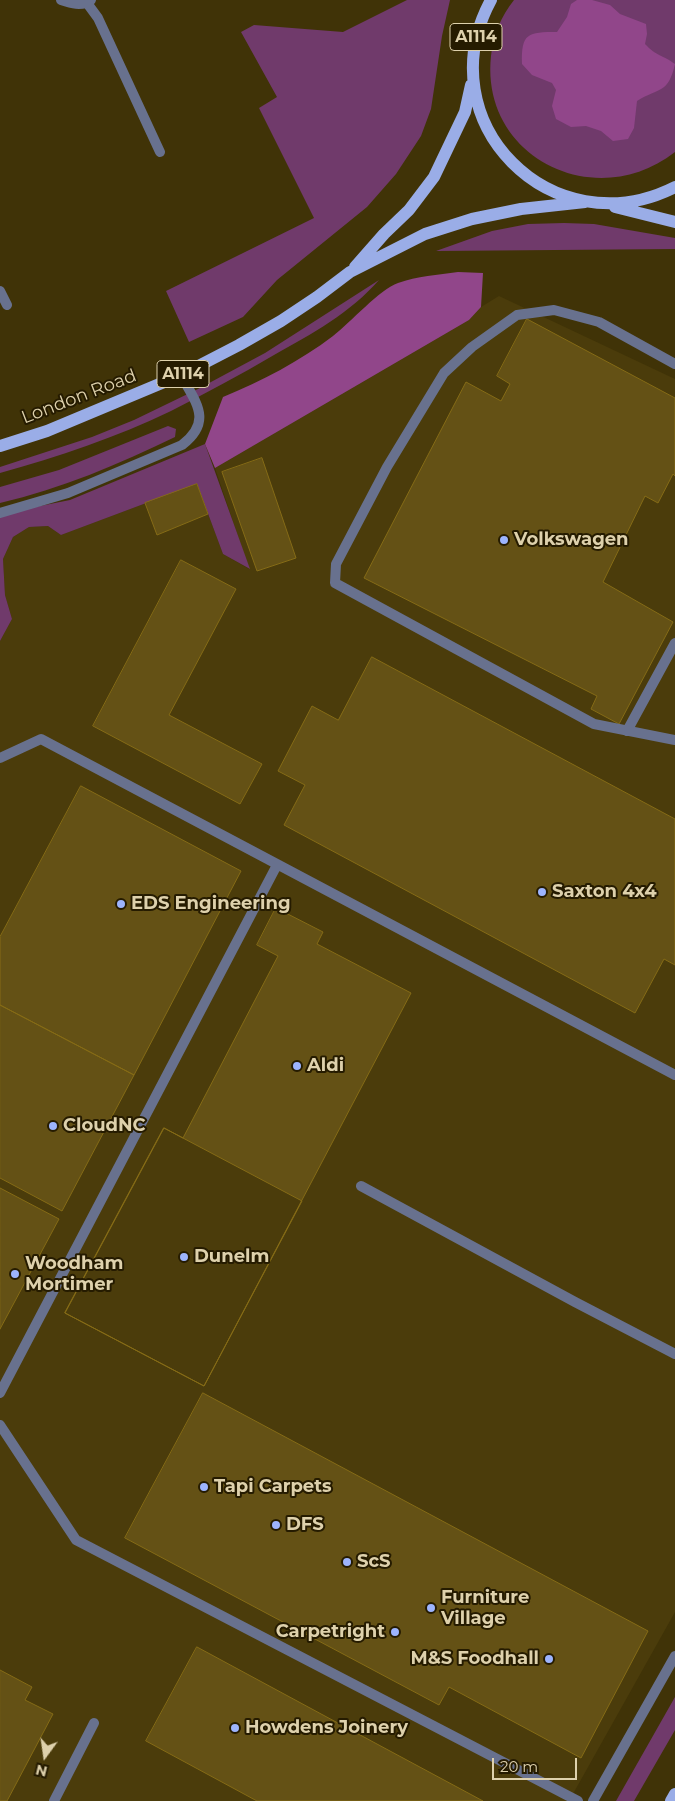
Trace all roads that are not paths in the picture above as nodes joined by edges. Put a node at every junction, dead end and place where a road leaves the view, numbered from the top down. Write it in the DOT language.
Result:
graph roads {
  1 [pos="61,0"];
  2 [pos="491,0"];
  3 [pos="89,2"];
  4 [pos="473,77"];
  5 [pos="160,152"];
  6 [pos="675,186"];
  7 [pos="585,202"];
  8 [pos="603,204"];
  9 [pos="675,222"];
  10 [pos="350,272"];
  11 [pos="0,291"];
  12 [pos="7,305"];
  13 [pos="675,364"];
  14 [pos="181,375"];
  15 [pos="0,446"];
  16 [pos="0,512"];
  17 [pos="675,643"];
  18 [pos="626,731"];
  19 [pos="675,740"];
  20 [pos="0,758"];
  21 [pos="277,865"];
  22 [pos="675,1075"];
  23 [pos="361,1186"];
  24 [pos="675,1354"];
  25 [pos="0,1393"];
  26 [pos="0,1425"];
  27 [pos="675,1656"];
  28 [pos="94,1723"];
  29 [pos="675,1794"];
  30 [pos="54,1801"];
  31 [pos="578,1801"];
  32 [pos="593,1801"];
  33 [pos="671,1801"];
  1 -- 3 [label="street"];
  2 -- 4 [label="main road, A1114"];
  3 -- 5 [label="street"];
  4 -- 7 [label="main road, A1114"];
  4 -- 10 [label="main road, London Road / A1114"];
  6 -- 8 [label="main road, A1114"];
  7 -- 8 [label="main road, A1114"];
  7 -- 10 [label="main road, London Road / A1114"];
  8 -- 9 [label="main road"];
  10 -- 14 [label="main road, London Road / A1114"];
  11 -- 12 [label="street"];
  13 -- 18 [label="street"];
  14 -- 15 [label="main road, London Road / A1114"];
  14 -- 16 [label="street"];
  17 -- 18 [label="street"];
  18 -- 19 [label="street"];
  20 -- 21 [label="street"];
  21 -- 22 [label="street"];
  21 -- 25 [label="street"];
  23 -- 24 [label="street"];
  26 -- 31 [label="street"];
  27 -- 32 [label="street"];
  28 -- 30 [label="street"];
  29 -- 33 [label="main road"];
}
